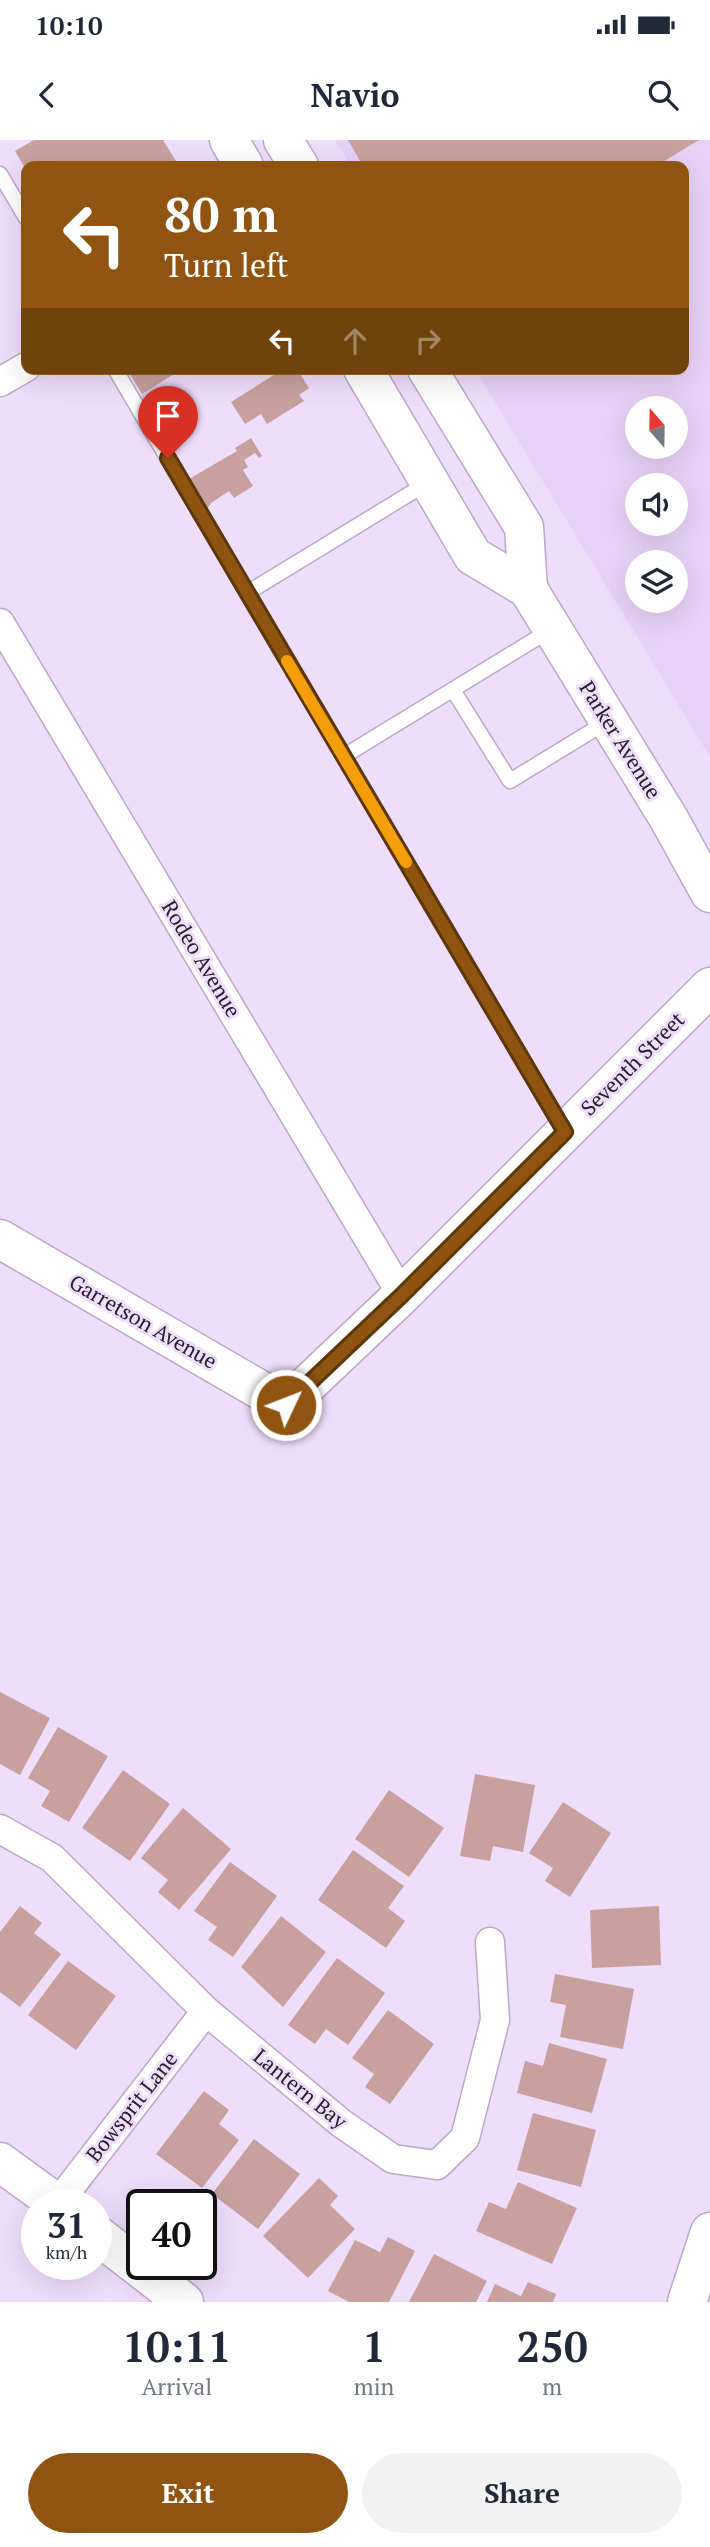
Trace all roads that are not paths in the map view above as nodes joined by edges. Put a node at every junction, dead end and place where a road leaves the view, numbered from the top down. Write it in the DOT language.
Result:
graph roads {
  1 [pos="229,140"];
  2 [pos="283,140"];
  3 [pos="241,161"];
  4 [pos="296,161"];
  5 [pos="0,174"];
  6 [pos="21,210"];
  7 [pos="21,370"];
  8 [pos="120,375"];
  9 [pos="367,375"];
  10 [pos="431,375"];
  11 [pos="0,382"];
  12 [pos="430,482"];
  13 [pos="528,589"];
  14 [pos="247,593"];
  15 [pos="0,623"];
  16 [pos="552,629"];
  17 [pos="453,690"];
  18 [pos="608,721"];
  19 [pos="344,756"];
  20 [pos="710,893"];
  21 [pos="710,987"];
  22 [pos="565,1132"];
  23 [pos="0,1239"];
  24 [pos="402,1295"];
  25 [pos="286,1405"];
  26 [pos="0,1829"];
  27 [pos="490,1942"];
  28 [pos="206,2011"];
  29 [pos="0,2162"];
  30 [pos="37,2189"];
  31 [pos="70,2189"];
  32 [pos="710,2232"];
  33 [pos="112,2246"];
  34 [pos="184,2302"];
  35 [pos="687,2302"];
  1 -- 3 [label="street"];
  2 -- 4 [label="street"];
  5 -- 6 [label="lane"];
  7 -- 11 [label="street"];
  8 -- 14 [label="lane"];
  9 -- 12 [label="street, Parker Avenue"];
  10 -- 13 [label="street, Parker Avenue"];
  12 -- 13 [label="street, Parker Avenue"];
  12 -- 14 [label="lane"];
  13 -- 16 [label="street, Parker Avenue"];
  14 -- 19 [label="lane"];
  15 -- 24 [label="street, Rodeo Avenue"];
  16 -- 17 [label="lane"];
  16 -- 18 [label="street, Parker Avenue"];
  17 -- 18 [label="lane"];
  17 -- 19 [label="lane"];
  18 -- 20 [label="street, Parker Avenue"];
  19 -- 22 [label="lane"];
  21 -- 22 [label="street, Seventh Street"];
  22 -- 24 [label="street, Seventh Street"];
  23 -- 25 [label="street, Garretson Avenue"];
  24 -- 25 [label="street, Seventh Street"];
  26 -- 28 [label="street, Lantern Bay"];
  27 -- 28 [label="street, Lantern Bay"];
  28 -- 31 [label="street, Bowsprit Lane"];
  29 -- 30 [label="street"];
  32 -- 35 [label="street"];
  33 -- 34 [label="street"];
}
